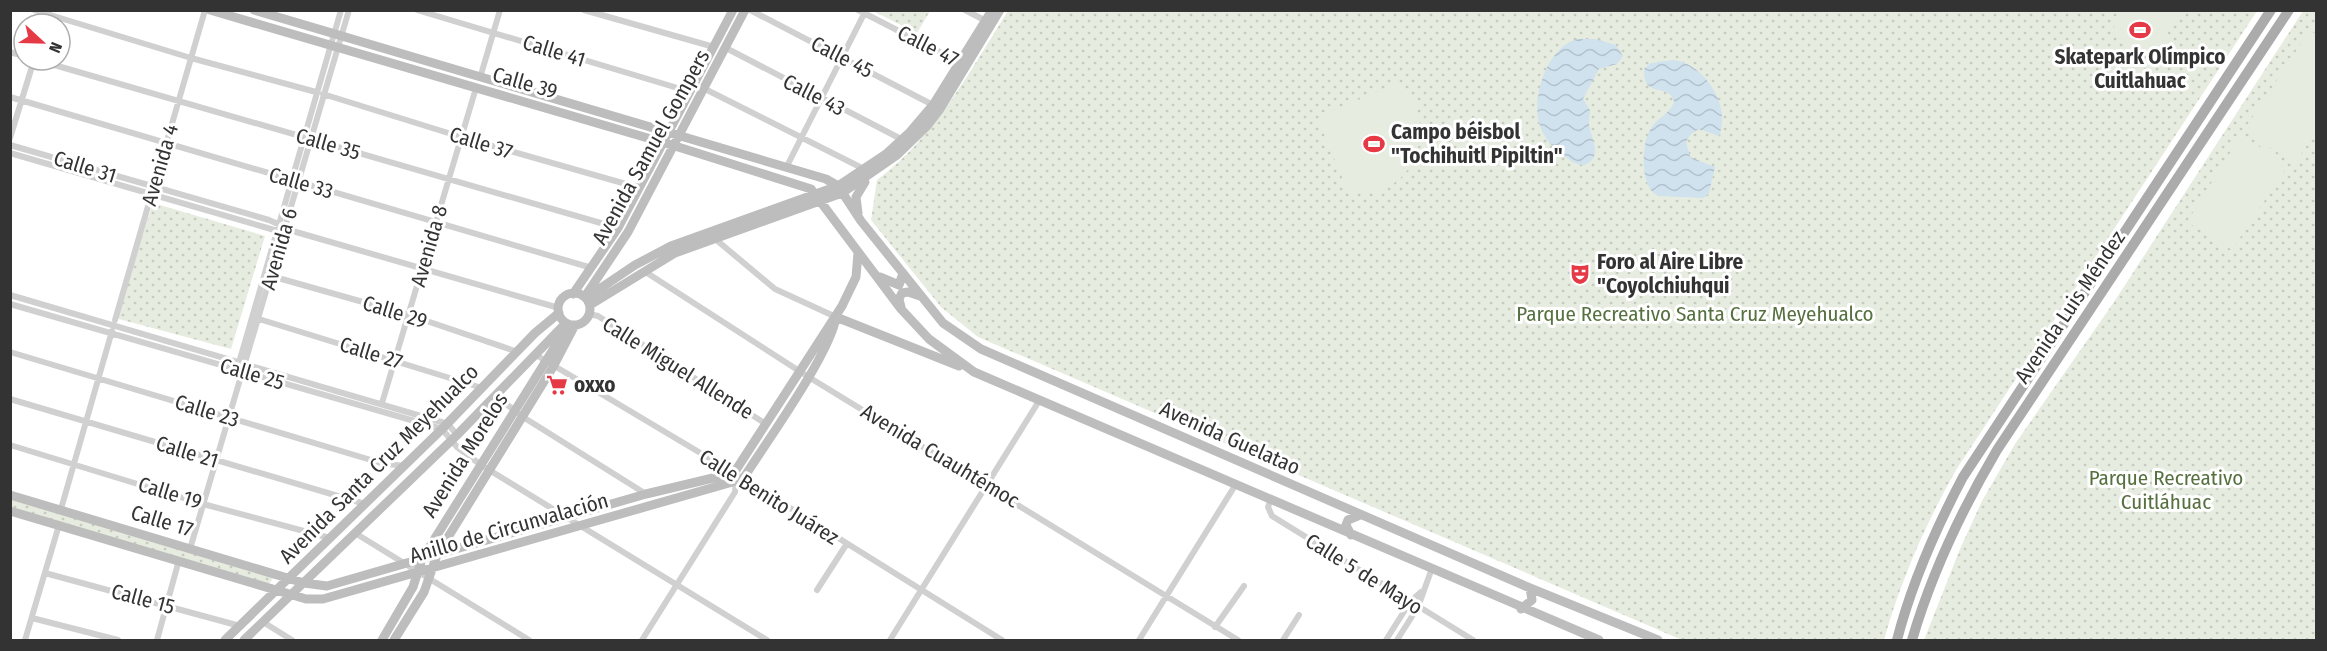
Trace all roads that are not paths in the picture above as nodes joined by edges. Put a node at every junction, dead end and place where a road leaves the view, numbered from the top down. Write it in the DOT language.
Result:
graph roads {
  1 [pos="34,10"];
  2 [pos="205,10"];
  3 [pos="210,10"];
  4 [pos="254,10"];
  5 [pos="341,10"];
  6 [pos="349,10"];
  7 [pos="417,10"];
  8 [pos="500,10"];
  9 [pos="584,10"];
  10 [pos="733,10"];
  11 [pos="746,10"];
  12 [pos="750,10"];
  13 [pos="965,10"];
  14 [pos="992,10"];
  15 [pos="1000,10"];
  16 [pos="2271,10"];
  17 [pos="2289,10"];
  18 [pos="49,12"];
  19 [pos="863,12"];
  20 [pos="72,19"];
  21 [pos="986,21"];
  22 [pos="494,33"];
  23 [pos="338,35"];
  24 [pos="334,47"];
  25 [pos="714,47"];
  26 [pos="726,48"];
  27 [pos="842,56"];
  28 [pos="191,58"];
  29 [pos="963,64"];
  30 [pos="72,71"];
  31 [pos="32,72"];
  32 [pos="478,83"];
  33 [pos="705,88"];
  34 [pos="691,92"];
  35 [pos="320,93"];
  36 [pos="10,98"];
  37 [pos="821,99"];
  38 [pos="22,101"];
  39 [pos="178,103"];
  40 [pos="933,105"];
  41 [pos="670,133"];
  42 [pos="303,136"];
  43 [pos="680,136"];
  44 [pos="801,136"];
  45 [pos="11,137"];
  46 [pos="461,137"];
  47 [pos="311,139"];
  48 [pos="903,140"];
  49 [pos="670,144"];
  50 [pos="12,145"];
  51 [pos="166,145"];
  52 [pos="12,154"];
  53 [pos="10,162"];
  54 [pos="787,166"];
  55 [pos="864,169"];
  56 [pos="877,169"];
  57 [pos="291,179"];
  58 [pos="449,179"];
  59 [pos="299,182"];
  60 [pos="153,187"];
  61 [pos="640,188"];
  62 [pos="840,190"];
  63 [pos="151,195"];
  64 [pos="820,198"];
  65 [pos="861,221"];
  66 [pos="436,222"];
  67 [pos="277,226"];
  68 [pos="618,228"];
  69 [pos="285,229"];
  70 [pos="713,237"];
  71 [pos="858,253"];
  72 [pos="592,268"];
  73 [pos="422,270"];
  74 [pos="643,270"];
  75 [pos="903,273"];
  76 [pos="876,274"];
  77 [pos="271,276"];
  78 [pos="573,294"];
  79 [pos="10,295"];
  80 [pos="922,297"];
  81 [pos="10,304"];
  82 [pos="587,304"];
  83 [pos="901,309"];
  84 [pos="559,310"];
  85 [pos="409,315"];
  86 [pos="2070,316"];
  87 [pos="836,317"];
  88 [pos="259,320"];
  89 [pos="115,323"];
  90 [pos="570,324"];
  91 [pos="2082,325"];
  92 [pos="111,334"];
  93 [pos="2048,348"];
  94 [pos="10,352"];
  95 [pos="518,352"];
  96 [pos="536,355"];
  97 [pos="2061,357"];
  98 [pos="395,360"];
  99 [pos="242,361"];
  100 [pos="549,364"];
  101 [pos="239,371"];
  102 [pos="974,372"];
  103 [pos="804,374"];
  104 [pos="99,379"];
  105 [pos="482,388"];
  106 [pos="496,396"];
  107 [pos="10,399"];
  108 [pos="1040,401"];
  109 [pos="382,404"];
  110 [pos="514,410"];
  111 [pos="523,417"];
  112 [pos="228,418"];
  113 [pos="87,422"];
  114 [pos="766,424"];
  115 [pos="445,427"];
  116 [pos="455,437"];
  117 [pos="10,445"];
  118 [pos="215,461"];
  119 [pos="74,464"];
  120 [pos="481,465"];
  121 [pos="404,466"];
  122 [pos="490,471"];
  123 [pos="738,478"];
  124 [pos="987,484"];
  125 [pos="1236,484"];
  126 [pos="646,494"];
  127 [pos="10,495"];
  128 [pos="1272,499"];
  129 [pos="202,504"];
  130 [pos="365,504"];
  131 [pos="61,509"];
  132 [pos="10,511"];
  133 [pos="1360,515"];
  134 [pos="570,518"];
  135 [pos="59,525"];
  136 [pos="583,527"];
  137 [pos="355,533"];
  138 [pos="1352,535"];
  139 [pos="330,538"];
  140 [pos="846,545"];
  141 [pos="189,549"];
  142 [pos="437,555"];
  143 [pos="179,559"];
  144 [pos="422,559"];
  145 [pos="402,563"];
  146 [pos="433,568"];
  147 [pos="1431,571"];
  148 [pos="418,572"];
  149 [pos="45,573"];
  150 [pos="289,578"];
  151 [pos="430,579"];
  152 [pos="304,583"];
  153 [pos="677,584"];
  154 [pos="1244,586"];
  155 [pos="1530,588"];
  156 [pos="277,590"];
  157 [pos="818,590"];
  158 [pos="921,591"];
  159 [pos="1421,592"];
  160 [pos="292,595"];
  161 [pos="1166,597"];
  162 [pos="1410,602"];
  163 [pos="166,605"];
  164 [pos="1418,607"];
  165 [pos="1521,609"];
  166 [pos="1299,615"];
  167 [pos="32,618"];
  168 [pos="263,622"];
  169 [pos="240,626"];
  170 [pos="1215,627"];
  171 [pos="25,640"];
  172 [pos="118,640"];
  173 [pos="157,640"];
  174 [pos="225,640"];
  175 [pos="244,640"];
  176 [pos="292,640"];
  177 [pos="382,640"];
  178 [pos="394,640"];
  179 [pos="529,640"];
  180 [pos="642,640"];
  181 [pos="767,640"];
  182 [pos="890,640"];
  183 [pos="1002,640"];
  184 [pos="1139,640"];
  185 [pos="1238,640"];
  186 [pos="1283,640"];
  187 [pos="1386,640"];
  188 [pos="1397,640"];
  189 [pos="1473,640"];
  190 [pos="1599,640"];
  191 [pos="1658,640"];
  192 [pos="1897,640"];
  193 [pos="1912,640"];
  1 -- 18 [label="street, Calle 37"];
  2 -- 28 [label="street, Avenida 4"];
  3 -- 24 [label="street, Calle 39"];
  4 -- 23 [label="street, Calle 39"];
  5 -- 23 [label="street, Avenida 6"];
  6 -- 23 [label="street, Avenida 6"];
  7 -- 22 [label="street, Calle 41"];
  8 -- 22 [label="street, Avenida 8"];
  9 -- 25 [label="street"];
  10 -- 25 [label="street, Avenida Samuel Gompers"];
  11 -- 26 [label="street, Avenida Samuel Gompers"];
  12 -- 27 [label="street, Calle 45"];
  13 -- 21 [label="street"];
  14 -- 21 [label="street"];
  15 -- 29 [label="street"];
  16 -- 86 [label="main road, Avenida Luis Méndez"];
  17 -- 91 [label="main road, Avenida Luis Méndez"];
  19 -- 27 [label="street"];
  19 -- 29 [label="street, Calle 47"];
  20 -- 28 [label="street, Calle 37"];
  21 -- 29 [label="street"];
  22 -- 32 [label="street, Avenida 8"];
  22 -- 34 [label="street, Calle 41"];
  23 -- 24 [label="street, Avenida 6"];
  23 -- 32 [label="street, Calle 39"];
  24 -- 32 [label="street, Calle 39"];
  24 -- 35 [label="street, Avenida 6"];
  25 -- 34 [label="street, Avenida Samuel Gompers"];
  26 -- 33 [label="street, Avenida Samuel Gompers"];
  26 -- 37 [label="street, Calle 43"];
  27 -- 37 [label="street"];
  27 -- 40 [label="street, Calle 45"];
  28 -- 35 [label="street, Calle 37"];
  28 -- 39 [label="street, Avenida 4"];
  29 -- 40 [label="street"];
  29 -- 56 [label="street"];
  30 -- 39 [label="street, Calle 35"];
  31 -- 38 [label="street"];
  32 -- 41 [label="street, Calle 39"];
  32 -- 46 [label="street, Avenida 8"];
  32 -- 49 [label="street, Calle 39"];
  33 -- 43 [label="street, Avenida Samuel Gompers"];
  33 -- 44 [label="street"];
  34 -- 41 [label="street, Avenida Samuel Gompers"];
  35 -- 42 [label="street, Avenida 6"];
  35 -- 46 [label="street, Calle 37"];
  35 -- 47 [label="street, Avenida 6"];
  36 -- 38 [label="street, Calle 33"];
  37 -- 44 [label="street"];
  37 -- 48 [label="street, Calle 43"];
  38 -- 45 [label="street"];
  38 -- 51 [label="street, Calle 33"];
  39 -- 42 [label="street, Calle 35"];
  39 -- 51 [label="street, Avenida 4"];
  40 -- 48 [label="street"];
  41 -- 43 [label="street, Calle 39"];
  41 -- 49 [label="street, Avenida Samuel Gompers"];
  42 -- 47 [label="street, Calle 35"];
  42 -- 57 [label="street, Avenida 6"];
  43 -- 49 [label="street, Avenida Samuel Gompers"];
  43 -- 54 [label="street, Calle 39"];
  44 -- 54 [label="street"];
  44 -- 55 [label="street"];
  45 -- 50 [label="street"];
  46 -- 58 [label="street, Avenida 8"];
  46 -- 61 [label="street, Calle 37"];
  47 -- 58 [label="street, Calle 35"];
  47 -- 59 [label="street, Avenida 6"];
  48 -- 55 [label="street"];
  49 -- 61 [label="street, Avenida Samuel Gompers"];
  49 -- 64 [label="street, Calle 39"];
  49 -- 82 [label="street, Avenida Samuel Gompers"];
  50 -- 52 [label="street"];
  50 -- 60 [label="street, Calle 31"];
  51 -- 57 [label="street, Calle 33"];
  51 -- 60 [label="street, Avenida 4"];
  52 -- 53 [label="street"];
  52 -- 63 [label="street, Calle 31"];
  54 -- 62 [label="street, Calle 39"];
  55 -- 62 [label="street"];
  56 -- 62 [label="street"];
  56 -- 65 [label="street"];
  57 -- 59 [label="street, Calle 33"];
  57 -- 67 [label="street, Avenida 6"];
  58 -- 66 [label="street, Avenida 8"];
  58 -- 68 [label="street, Calle 35"];
  59 -- 66 [label="street, Calle 33"];
  59 -- 69 [label="street, Avenida 6"];
  60 -- 63 [label="street, Avenida 4"];
  60 -- 67 [label="street, Calle 31"];
  61 -- 68 [label="street, Avenida Samuel Gompers"];
  62 -- 64 [label="street"];
  62 -- 65 [label="street, Avenida Guelatao"];
  63 -- 67 [label="street, Calle 31"];
  63 -- 89 [label="street, Avenida 4"];
  64 -- 70 [label="street"];
  64 -- 71 [label="street, Avenida Guelatao"];
  64 -- 82 [label="street"];
  65 -- 75 [label="street, Avenida Guelatao"];
  66 -- 72 [label="street, Calle 33"];
  66 -- 73 [label="street, Avenida 8"];
  67 -- 69 [label="street, Calle 31"];
  67 -- 99 [label="street, Avenida 6"];
  68 -- 72 [label="street, Avenida Samuel Gompers"];
  69 -- 73 [label="street, Calle 31"];
  69 -- 77 [label="street, Avenida 6"];
  70 -- 74 [label="street"];
  70 -- 87 [label="street, Avenida Guelatao"];
  71 -- 76 [label="street, Avenida Guelatao"];
  71 -- 87 [label="street"];
  72 -- 78 [label="street, Avenida Samuel Gompers"];
  73 -- 84 [label="street, Calle 31"];
  73 -- 85 [label="street, Avenida 8"];
  74 -- 82 [label="street"];
  74 -- 103 [label="street, Avenida Cuauhtémoc"];
  75 -- 76 [label="street"];
  75 -- 80 [label="street, Avenida Guelatao"];
  76 -- 83 [label="street, Avenida Guelatao"];
  77 -- 85 [label="street, Calle 29"];
  77 -- 88 [label="street, Avenida 6"];
  78 -- 82 [label="street"];
  78 -- 84 [label="street"];
  79 -- 89 [label="street, Calle 25"];
  80 -- 83 [label="street"];
  80 -- 133 [label="street, Avenida Guelatao"];
  81 -- 92 [label="street, Calle 25"];
  82 -- 90 [label="street"];
  82 -- 114 [label="street, Calle Miguel Allende"];
  83 -- 102 [label="street, Avenida Guelatao"];
  84 -- 90 [label="street"];
  84 -- 95 [label="street, Avenida Santa Cruz Meyehualco"];
  85 -- 95 [label="street, Calle 29"];
  85 -- 98 [label="street, Avenida 8"];
  86 -- 91 [label="main road"];
  86 -- 93 [label="main road, Avenida Luis Méndez"];
  87 -- 102 [label="street, Avenida Guelatao"];
  87 -- 103 [label="street"];
  88 -- 98 [label="street, Calle 27"];
  88 -- 99 [label="street, Avenida 6"];
  89 -- 92 [label="street, Avenida 4"];
  89 -- 99 [label="street, Calle 25"];
  90 -- 96 [label="street, Avenida Santa Cruz Meyehualco"];
  90 -- 100 [label="street, Avenida Morelos"];
  91 -- 97 [label="main road, Avenida Luis Méndez"];
  92 -- 101 [label="street, Calle 25"];
  92 -- 104 [label="street, Avenida 4"];
  93 -- 97 [label="main road"];
  93 -- 192 [label="main road, Avenida Luis Méndez"];
  94 -- 104 [label="street, Calle 23"];
  95 -- 105 [label="street, Avenida Santa Cruz Meyehualco"];
  96 -- 100 [label="street, Calle Benito Juárez"];
  96 -- 106 [label="street, Avenida Santa Cruz Meyehualco"];
  97 -- 193 [label="main road, Avenida Luis Méndez"];
  98 -- 105 [label="street, Calle 27"];
  98 -- 109 [label="street, Avenida 8"];
  99 -- 101 [label="street, Avenida 6"];
  99 -- 109 [label="street, Calle 25"];
  100 -- 110 [label="street, Avenida Morelos"];
  100 -- 111 [label="street, Avenida Morelos"];
  100 -- 123 [label="street, Calle Benito Juárez"];
  101 -- 112 [label="street, Avenida 6"];
  101 -- 115 [label="street, Calle 25"];
  102 -- 108 [label="street, Avenida Guelatao"];
  103 -- 114 [label="street"];
  103 -- 123 [label="street"];
  103 -- 124 [label="street, Avenida Cuauhtémoc"];
  104 -- 112 [label="street, Calle 23"];
  104 -- 113 [label="street, Avenida 4"];
  105 -- 115 [label="street, Avenida Santa Cruz Meyehualco"];
  106 -- 110 [label="street"];
  106 -- 116 [label="street, Avenida Santa Cruz Meyehualco"];
  107 -- 113 [label="street, Calle 21"];
  108 -- 124 [label="street"];
  108 -- 125 [label="street, Avenida Guelatao"];
  109 -- 115 [label="street, Calle 25"];
  110 -- 111 [label="street"];
  110 -- 120 [label="street, Avenida Morelos"];
  111 -- 122 [label="street, Avenida Morelos"];
  111 -- 126 [label="street"];
  112 -- 118 [label="street, Avenida 6"];
  112 -- 121 [label="street, Calle 23"];
  113 -- 118 [label="street, Calle 21"];
  113 -- 119 [label="street, Avenida 4"];
  114 -- 123 [label="street"];
  115 -- 116 [label="street"];
  115 -- 121 [label="street, Avenida Santa Cruz Meyehualco"];
  116 -- 120 [label="street"];
  116 -- 137 [label="street, Avenida Santa Cruz Meyehualco"];
  117 -- 119 [label="street, Calle 19"];
  118 -- 129 [label="street, Avenida 6"];
  118 -- 130 [label="street, Calle 21"];
  119 -- 129 [label="street, Calle 19"];
  119 -- 131 [label="street, Avenida 4"];
  120 -- 122 [label="street"];
  120 -- 144 [label="street, Avenida Morelos"];
  121 -- 130 [label="street, Avenida Santa Cruz Meyehualco"];
  122 -- 134 [label="street"];
  122 -- 142 [label="street, Avenida Morelos"];
  123 -- 126 [label="street, Anillo de Circunvalación"];
  123 -- 136 [label="street, Anillo de Circunvalación"];
  123 -- 140 [label="street, Calle Benito Juárez"];
  123 -- 153 [label="street"];
  124 -- 158 [label="street"];
  124 -- 161 [label="street, Avenida Cuauhtémoc"];
  125 -- 128 [label="street, Avenida Guelatao"];
  125 -- 161 [label="street"];
  126 -- 134 [label="street, Anillo de Circunvalación"];
  127 -- 131 [label="street, Calle 17"];
  128 -- 138 [label="street, Avenida Guelatao"];
  128 -- 162 [label="street, Calle 5 de Mayo"];
  129 -- 139 [label="street, Calle 19"];
  129 -- 141 [label="street, Avenida 6"];
  130 -- 139 [label="street, Avenida Santa Cruz Meyehualco"];
  131 -- 141 [label="street, Calle 17"];
  132 -- 135 [label="street, Calle 17"];
  133 -- 138 [label="street"];
  133 -- 155 [label="street, Avenida Guelatao"];
  134 -- 136 [label="street"];
  134 -- 142 [label="street, Anillo de Circunvalación"];
  135 -- 143 [label="street, Calle 17"];
  135 -- 149 [label="street"];
  136 -- 146 [label="street, Anillo de Circunvalación"];
  136 -- 153 [label="street"];
  137 -- 145 [label="street"];
  137 -- 152 [label="street, Avenida Santa Cruz Meyehualco"];
  138 -- 147 [label="street, Avenida Guelatao"];
  139 -- 150 [label="street, Avenida Santa Cruz Meyehualco"];
  140 -- 157 [label="street"];
  140 -- 158 [label="street, Calle Benito Juárez"];
  141 -- 150 [label="street, Calle 17"];
  142 -- 144 [label="street, Anillo de Circunvalación"];
  142 -- 146 [label="street, Avenida Morelos"];
  143 -- 156 [label="street, Calle 17"];
  143 -- 163 [label="street"];
  144 -- 145 [label="street, Anillo de Circunvalación"];
  144 -- 148 [label="street, Avenida Morelos"];
  145 -- 148 [label="street"];
  145 -- 152 [label="street, Anillo de Circunvalación"];
  146 -- 148 [label="street, Anillo de Circunvalación"];
  146 -- 151 [label="street, Avenida Morelos"];
  147 -- 159 [label="street"];
  147 -- 165 [label="street, Avenida Guelatao"];
  148 -- 151 [label="street"];
  148 -- 160 [label="street, Anillo de Circunvalación"];
  148 -- 177 [label="street, Avenida Morelos"];
  149 -- 163 [label="street, Calle 15"];
  149 -- 167 [label="street"];
  150 -- 152 [label="street, Calle 17"];
  150 -- 156 [label="street, Avenida Santa Cruz Meyehualco"];
  151 -- 178 [label="street, Avenida Morelos"];
  151 -- 179 [label="street"];
  152 -- 160 [label="street, Avenida Santa Cruz Meyehualco"];
  153 -- 180 [label="street"];
  153 -- 181 [label="street"];
  154 -- 170 [label="street"];
  155 -- 165 [label="street"];
  155 -- 191 [label="street, Avenida Guelatao"];
  156 -- 160 [label="street, Calle 17"];
  156 -- 169 [label="street, Avenida Santa Cruz Meyehualco"];
  158 -- 182 [label="street"];
  158 -- 183 [label="street, Calle Benito Juárez"];
  159 -- 162 [label="street"];
  159 -- 164 [label="street"];
  160 -- 168 [label="street, Avenida Santa Cruz Meyehualco"];
  161 -- 170 [label="street, Avenida Cuauhtémoc"];
  161 -- 184 [label="street"];
  162 -- 164 [label="street, Calle 5 de Mayo"];
  162 -- 187 [label="street"];
  163 -- 169 [label="street, Calle 15"];
  163 -- 173 [label="street"];
  164 -- 188 [label="street"];
  164 -- 189 [label="street, Calle 5 de Mayo"];
  165 -- 190 [label="street, Avenida Guelatao"];
  166 -- 186 [label="street"];
  167 -- 171 [label="street"];
  167 -- 172 [label="street"];
  168 -- 175 [label="street, Avenida Santa Cruz Meyehualco"];
  168 -- 176 [label="street"];
  169 -- 174 [label="street, Avenida Santa Cruz Meyehualco"];
  170 -- 185 [label="street, Avenida Cuauhtémoc"];
}
